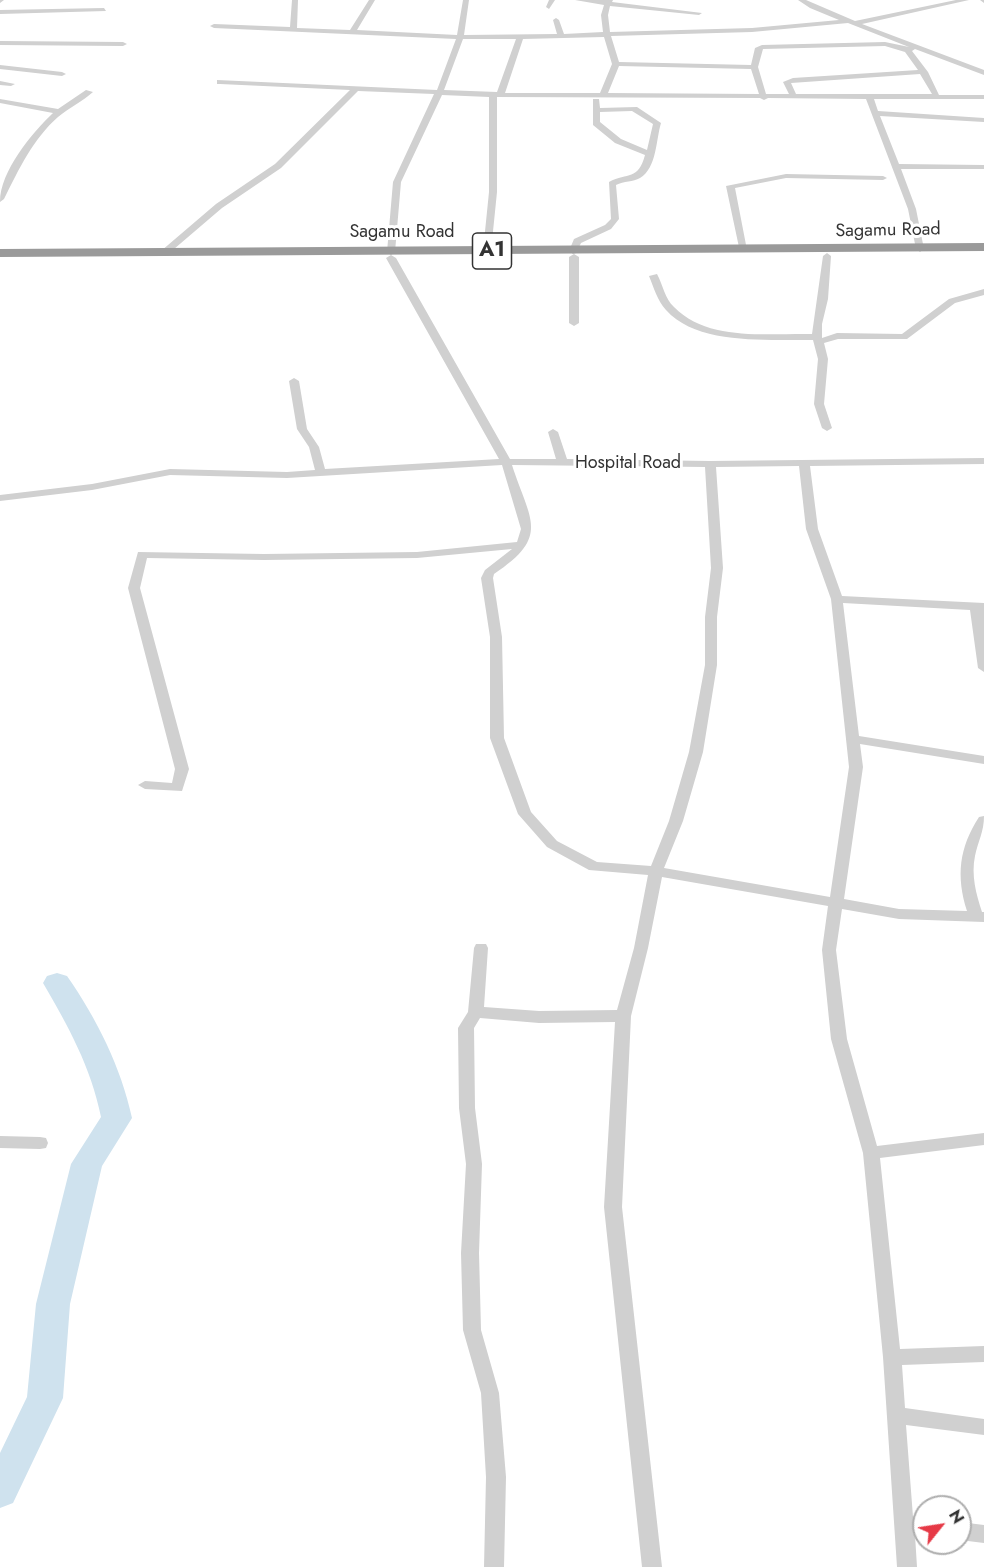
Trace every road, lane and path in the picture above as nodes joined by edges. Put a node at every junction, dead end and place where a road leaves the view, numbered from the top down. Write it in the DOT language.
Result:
graph roads {
  1 [pos="295,0"];
  2 [pos="372,0"];
  3 [pos="466,0"];
  4 [pos="578,0"];
  5 [pos="801,0"];
  6 [pos="966,0"];
  7 [pos="609,1"];
  8 [pos="104,10"];
  9 [pos="0,12"];
  10 [pos="699,13"];
  11 [pos="556,20"];
  12 [pos="853,22"];
  13 [pos="214,26"];
  14 [pos="293,30"];
  15 [pos="352,32"];
  16 [pos="561,36"];
  17 [pos="608,36"];
  18 [pos="460,37"];
  19 [pos="520,37"];
  20 [pos="0,43"];
  21 [pos="123,44"];
  22 [pos="911,48"];
  23 [pos="984,63"];
  24 [pos="616,64"];
  25 [pos="964,65"];
  26 [pos="0,67"];
  27 [pos="754,67"];
  28 [pos="924,72"];
  29 [pos="984,73"];
  30 [pos="62,74"];
  31 [pos="838,78"];
  32 [pos="220,82"];
  33 [pos="0,83"];
  34 [pos="11,84"];
  35 [pos="357,88"];
  36 [pos="89,92"];
  37 [pos="438,92"];
  38 [pos="497,95"];
  39 [pos="599,96"];
  40 [pos="848,96"];
  41 [pos="869,96"];
  42 [pos="794,97"];
  43 [pos="937,97"];
  44 [pos="984,97"];
  45 [pos="764,98"];
  46 [pos="0,101"];
  47 [pos="596,110"];
  48 [pos="60,112"];
  49 [pos="877,113"];
  50 [pos="984,120"];
  51 [pos="648,153"];
  52 [pos="897,166"];
  53 [pos="984,167"];
  54 [pos="883,178"];
  55 [pos="0,199"];
  56 [pos="984,247"];
  57 [pos="920,249"];
  58 [pos="742,250"];
  59 [pos="487,251"];
  60 [pos="0,253"];
  61 [pos="164,253"];
  62 [pos="573,254"];
  63 [pos="391,255"];
  64 [pos="984,255"];
  65 [pos="827,256"];
  66 [pos="0,259"];
  67 [pos="654,276"];
  68 [pos="984,292"];
  69 [pos="574,323"];
  70 [pos="817,324"];
  71 [pos="837,336"];
  72 [pos="819,339"];
  73 [pos="294,381"];
  74 [pos="827,428"];
  75 [pos="553,432"];
  76 [pos="984,461"];
  77 [pos="506,462"];
  78 [pos="804,462"];
  79 [pos="563,464"];
  80 [pos="710,464"];
  81 [pos="321,474"];
  82 [pos="0,498"];
  83 [pos="520,545"];
  84 [pos="837,599"];
  85 [pos="980,606"];
  86 [pos="984,668"];
  87 [pos="855,739"];
  88 [pos="984,760"];
  89 [pos="145,785"];
  90 [pos="984,820"];
  91 [pos="656,871"];
  92 [pos="838,902"];
  93 [pos="980,917"];
  94 [pos="481,948"];
  95 [pos="476,1012"];
  96 [pos="623,1016"];
  97 [pos="984,1139"];
  98 [pos="0,1142"];
  99 [pos="40,1143"];
  100 [pos="871,1153"];
  101 [pos="984,1354"];
  102 [pos="892,1357"];
  103 [pos="895,1415"];
  104 [pos="984,1427"];
  105 [pos="912,1509"];
  106 [pos="912,1541"];
  107 [pos="494,1567"];
  108 [pos="652,1567"];
  109 [pos="907,1567"];
  1 -- 14 [label="street"];
  2 -- 15 [label="street"];
  3 -- 18 [label="street"];
  4 -- 7 [label="street"];
  5 -- 12 [label="street"];
  6 -- 12 [label="street"];
  7 -- 10 [label="street"];
  7 -- 17 [label="street"];
  8 -- 9 [label="street"];
  11 -- 16 [label="street"];
  12 -- 17 [label="street"];
  12 -- 22 [label="street"];
  13 -- 14 [label="street"];
  14 -- 15 [label="street"];
  15 -- 18 [label="street"];
  16 -- 17 [label="street"];
  16 -- 19 [label="street"];
  17 -- 24 [label="street"];
  18 -- 19 [label="street"];
  18 -- 37 [label="street"];
  19 -- 38 [label="street"];
  20 -- 21 [label="street"];
  22 -- 25 [label="street"];
  22 -- 27 [label="street"];
  22 -- 28 [label="street"];
  23 -- 25 [label="street"];
  24 -- 27 [label="street"];
  24 -- 39 [label="street"];
  25 -- 29 [label="street"];
  26 -- 30 [label="street"];
  27 -- 45 [label="street"];
  28 -- 31 [label="street"];
  28 -- 43 [label="street"];
  31 -- 40 [label="street"];
  31 -- 42 [label="street"];
  32 -- 35 [label="street"];
  33 -- 34 [label="street"];
  35 -- 37 [label="street"];
  35 -- 61 [label="street"];
  36 -- 48 [label="street"];
  37 -- 38 [label="street"];
  37 -- 63 [label="street"];
  38 -- 39 [label="street"];
  38 -- 59 [label="street"];
  39 -- 45 [label="street"];
  39 -- 47 [label="street"];
  40 -- 41 [label="street"];
  40 -- 42 [label="street"];
  41 -- 43 [label="street"];
  41 -- 49 [label="street"];
  42 -- 45 [label="street"];
  43 -- 44 [label="street"];
  46 -- 48 [label="street"];
  47 -- 51 [label="street"];
  47 -- 51 [label="street"];
  48 -- 55 [label="street"];
  49 -- 50 [label="street"];
  49 -- 52 [label="street"];
  51 -- 62 [label="street"];
  52 -- 53 [label="street"];
  52 -- 57 [label="street"];
  54 -- 58 [label="street"];
  56 -- 57 [label="highway, Sagamu Road / A1"];
  57 -- 58 [label="highway, Sagamu Road / A1"];
  58 -- 62 [label="highway, Sagamu Road / A1"];
  59 -- 62 [label="highway, Sagamu Road / A1"];
  59 -- 63 [label="highway, Sagamu Road / A1"];
  60 -- 61 [label="highway, Sagamu Road / A1"];
  61 -- 63 [label="highway, Sagamu Road / A1"];
  62 -- 63 [label="highway, Sagamu Road / A1"];
  62 -- 65 [label="highway, Sagamu Road / A1"];
  62 -- 69 [label="street"];
  63 -- 66 [label="highway, Sagamu Road / A1"];
  63 -- 77 [label="street"];
  64 -- 65 [label="highway, Sagamu Road / A1"];
  65 -- 70 [label="street"];
  67 -- 72 [label="street"];
  68 -- 71 [label="street"];
  70 -- 71 [label="street"];
  70 -- 72 [label="street"];
  71 -- 72 [label="street"];
  72 -- 74 [label="street"];
  73 -- 81 [label="street"];
  75 -- 79 [label="street"];
  76 -- 78 [label="street, Hospital Road"];
  77 -- 79 [label="street, Hospital Road"];
  77 -- 81 [label="street, Hospital Road"];
  77 -- 83 [label="street"];
  78 -- 80 [label="street, Hospital Road"];
  78 -- 84 [label="street"];
  79 -- 80 [label="street, Hospital Road"];
  80 -- 91 [label="street"];
  81 -- 82 [label="street, Hospital Road"];
  83 -- 89 [label="street"];
  83 -- 91 [label="street"];
  84 -- 85 [label="street"];
  84 -- 87 [label="street"];
  85 -- 86 [label="street"];
  87 -- 88 [label="street"];
  87 -- 92 [label="street"];
  90 -- 93 [label="street"];
  91 -- 92 [label="street"];
  91 -- 96 [label="street"];
  92 -- 93 [label="street"];
  92 -- 100 [label="street"];
  94 -- 95 [label="street"];
  95 -- 96 [label="street"];
  95 -- 107 [label="street"];
  96 -- 108 [label="street"];
  97 -- 100 [label="street"];
  98 -- 99 [label="street"];
  100 -- 102 [label="street"];
  101 -- 102 [label="street"];
  102 -- 103 [label="street"];
  103 -- 104 [label="street"];
  103 -- 105 [label="street"];
  106 -- 109 [label="street"];
}
